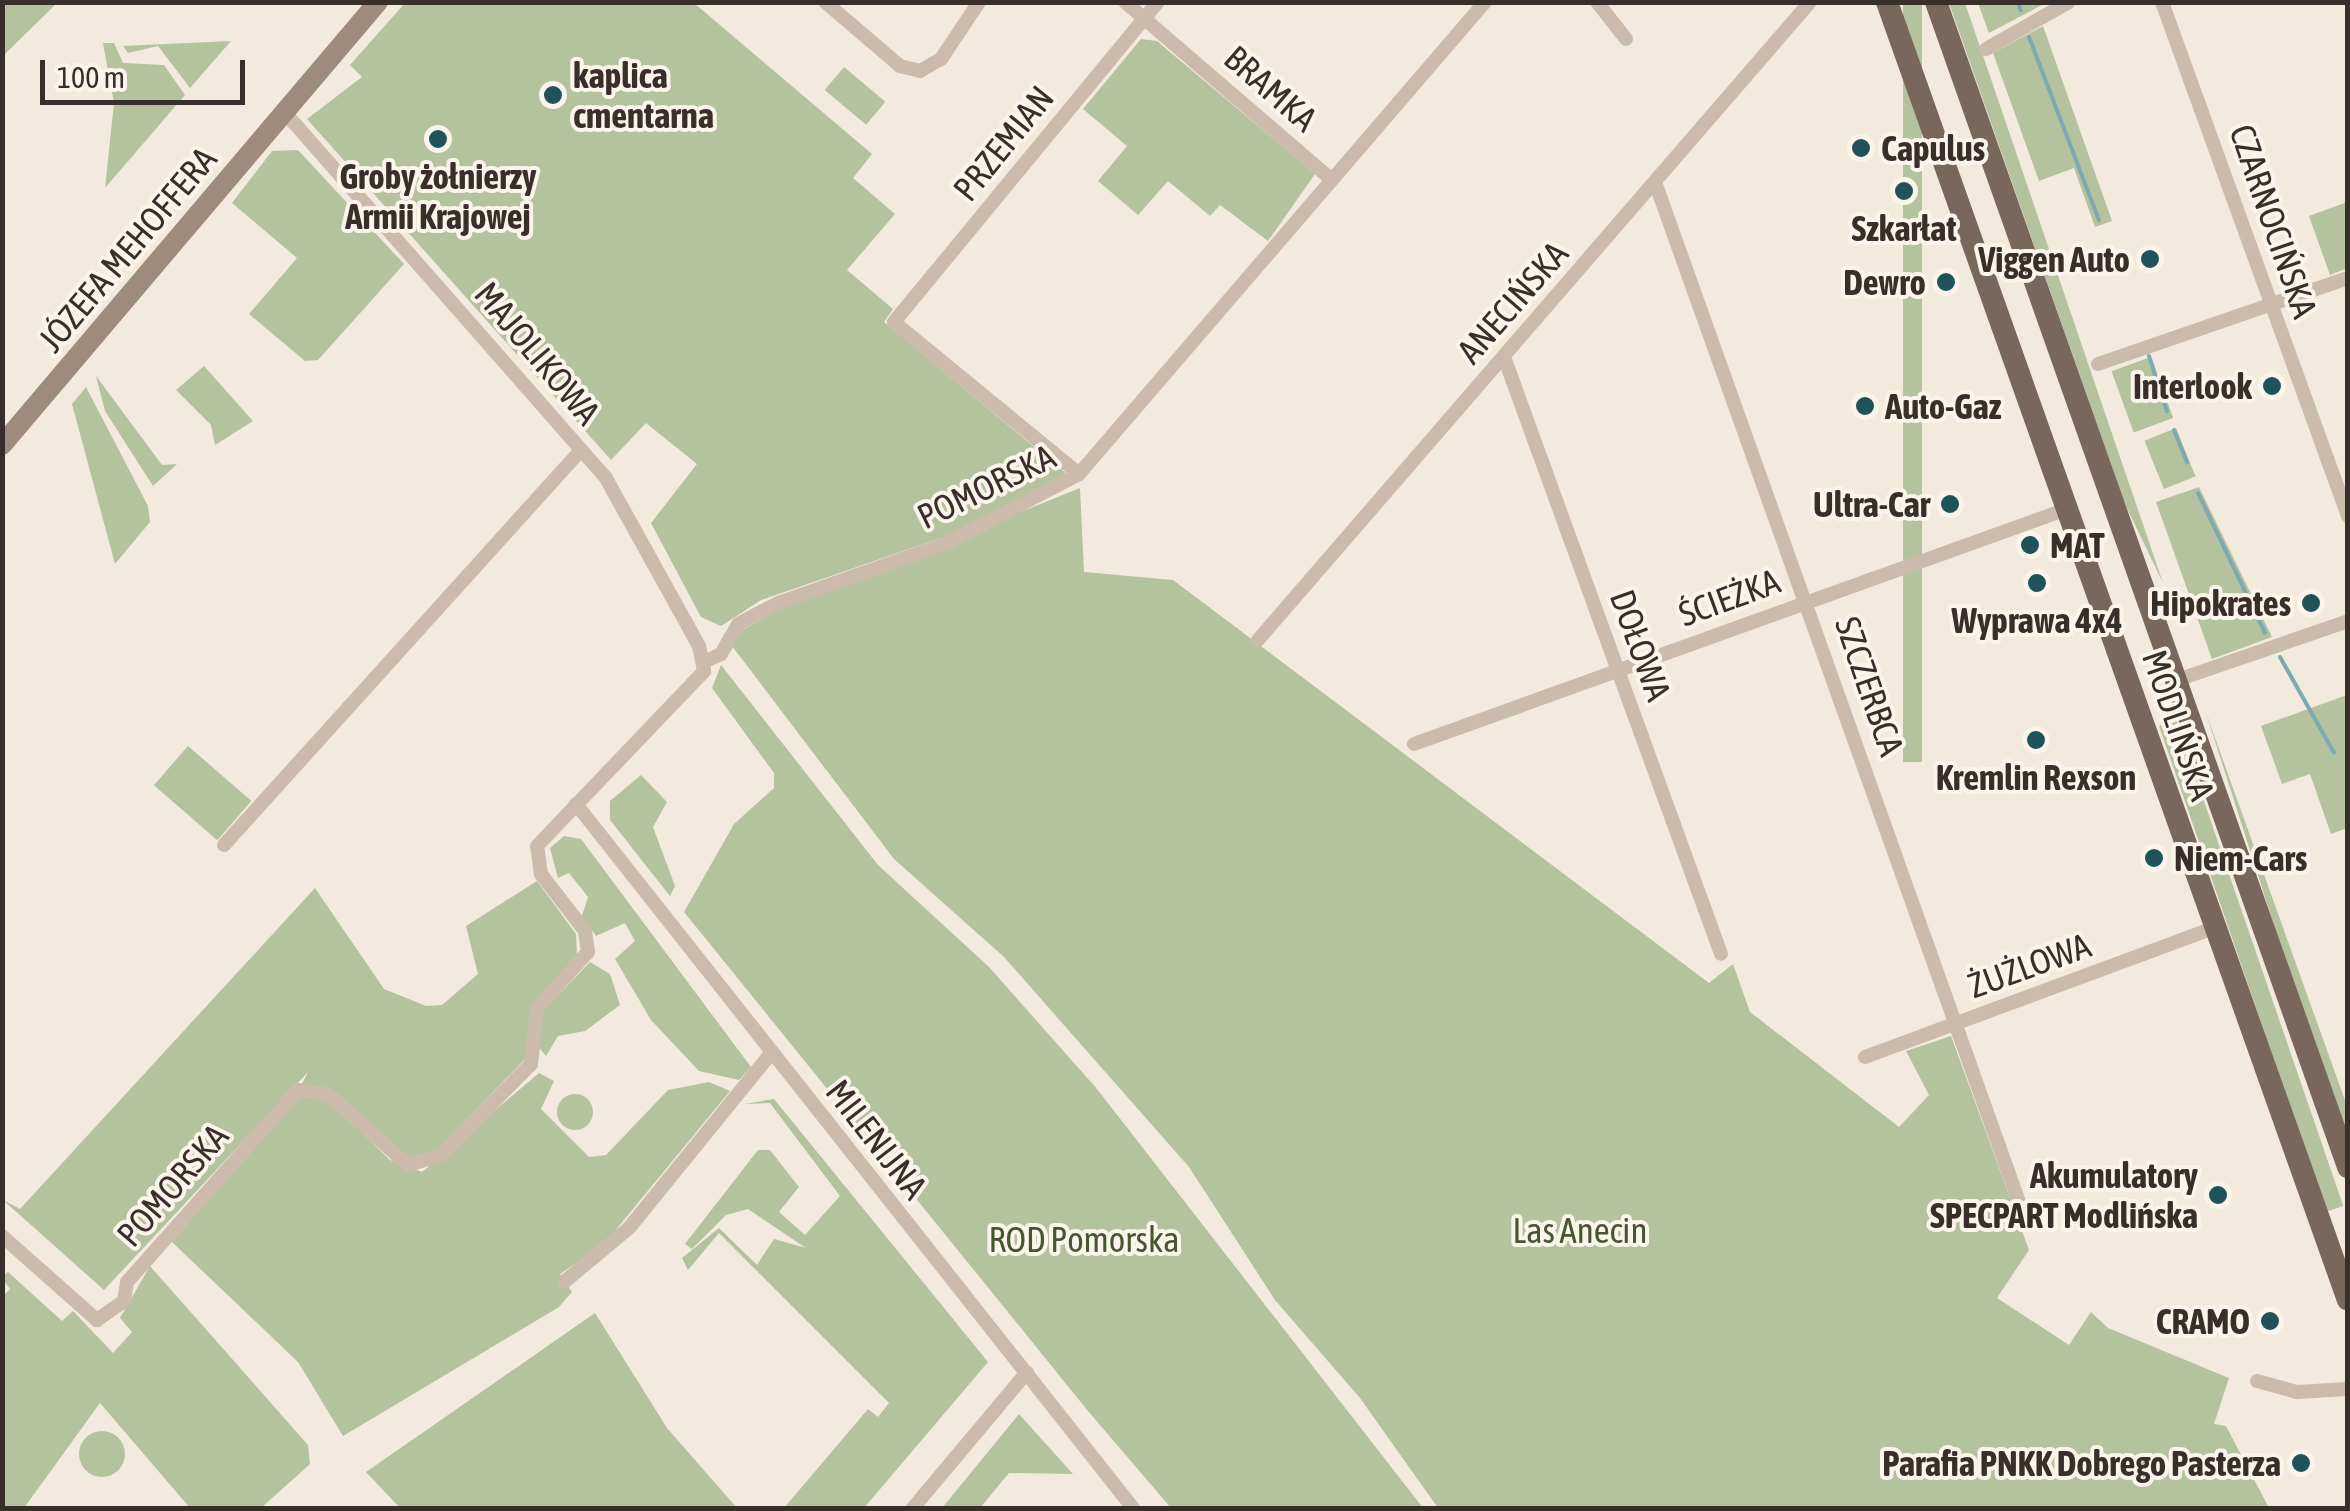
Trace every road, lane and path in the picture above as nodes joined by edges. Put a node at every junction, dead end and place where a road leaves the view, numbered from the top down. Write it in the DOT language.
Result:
graph roads {
  1 [pos="378,2"];
  2 [pos="825,2"];
  3 [pos="980,2"];
  4 [pos="1125,2"];
  5 [pos="1158,2"];
  6 [pos="1485,2"];
  7 [pos="1598,2"];
  8 [pos="1810,2"];
  9 [pos="1887,2"];
  10 [pos="1936,2"];
  11 [pos="2069,2"];
  12 [pos="2162,2"];
  13 [pos="1144,19"];
  14 [pos="1626,39"];
  15 [pos="1986,49"];
  16 [pos="284,112"];
  17 [pos="1332,180"];
  18 [pos="1655,182"];
  19 [pos="2348,278"];
  20 [pos="2272,305"];
  21 [pos="1504,356"];
  22 [pos="2098,364"];
  23 [pos="2,445"];
  24 [pos="581,450"];
  25 [pos="1080,474"];
  26 [pos="2067,509"];
  27 [pos="2348,516"];
  28 [pos="1808,600"];
  29 [pos="2348,621"];
  30 [pos="1258,640"];
  31 [pos="704,662"];
  32 [pos="1620,670"];
  33 [pos="2177,680"];
  34 [pos="1414,744"];
  35 [pos="576,804"];
  36 [pos="224,846"];
  37 [pos="2213,928"];
  38 [pos="1721,954"];
  39 [pos="1956,1024"];
  40 [pos="772,1052"];
  41 [pos="1865,1056"];
  42 [pos="2348,1167"];
  43 [pos="2024,1212"];
  44 [pos="2,1236"];
  45 [pos="564,1282"];
  46 [pos="2348,1300"];
  47 [pos="1027,1372"];
  48 [pos="2257,1380"];
  49 [pos="2348,1388"];
  50 [pos="914,1508"];
  51 [pos="1133,1508"];
  1 -- 16 [label="street, JÓZEFA MEHOFFERA"];
  2 -- 3 [label="street"];
  4 -- 13 [label="street, BRAMKA"];
  5 -- 13 [label="street, PRZEMIAN"];
  6 -- 17 [label="street, POMORSKA"];
  7 -- 14 [label="street"];
  8 -- 18 [label="street, ANECIŃSKA"];
  9 -- 26 [label="main road, MODLIŃSKA"];
  10 -- 33 [label="main road, MODLIŃSKA"];
  11 -- 15 [label="street"];
  12 -- 20 [label="street, CZARNOCIŃSKA"];
  13 -- 17 [label="street, BRAMKA"];
  13 -- 25 [label="street, PRZEMIAN"];
  16 -- 23 [label="street, JÓZEFA MEHOFFERA"];
  16 -- 24 [label="street, MAJOLIKOWA"];
  17 -- 25 [label="street, POMORSKA"];
  18 -- 21 [label="street, ANECIŃSKA"];
  18 -- 28 [label="street, SZCZERBCA"];
  19 -- 20 [label="street"];
  20 -- 22 [label="street"];
  20 -- 27 [label="street, CZARNOCIŃSKA"];
  21 -- 30 [label="street, ANECIŃSKA"];
  21 -- 32 [label="street, DOŁOWA"];
  24 -- 31 [label="street, MAJOLIKOWA"];
  24 -- 36 [label="street"];
  25 -- 31 [label="street, POMORSKA"];
  26 -- 28 [label="street, ŚCIEŻKA"];
  26 -- 37 [label="main road, MODLIŃSKA"];
  28 -- 32 [label="street, ŚCIEŻKA"];
  28 -- 39 [label="street, SZCZERBCA"];
  29 -- 33 [label="street"];
  31 -- 35 [label="street, POMORSKA"];
  32 -- 34 [label="street, ŚCIEŻKA"];
  32 -- 38 [label="street, DOŁOWA"];
  33 -- 42 [label="main road, MODLIŃSKA"];
  35 -- 40 [label="street, MILENIJNA"];
  35 -- 44 [label="street, POMORSKA"];
  37 -- 39 [label="street, ŻUŻLOWA"];
  37 -- 46 [label="main road, MODLIŃSKA"];
  39 -- 41 [label="street, ŻUŻLOWA"];
  39 -- 43 [label="street, SZCZERBCA"];
  40 -- 45 [label="street"];
  40 -- 47 [label="street, MILENIJNA"];
  47 -- 50 [label="street"];
  47 -- 51 [label="street, MILENIJNA"];
  48 -- 49 [label="street"];
}
